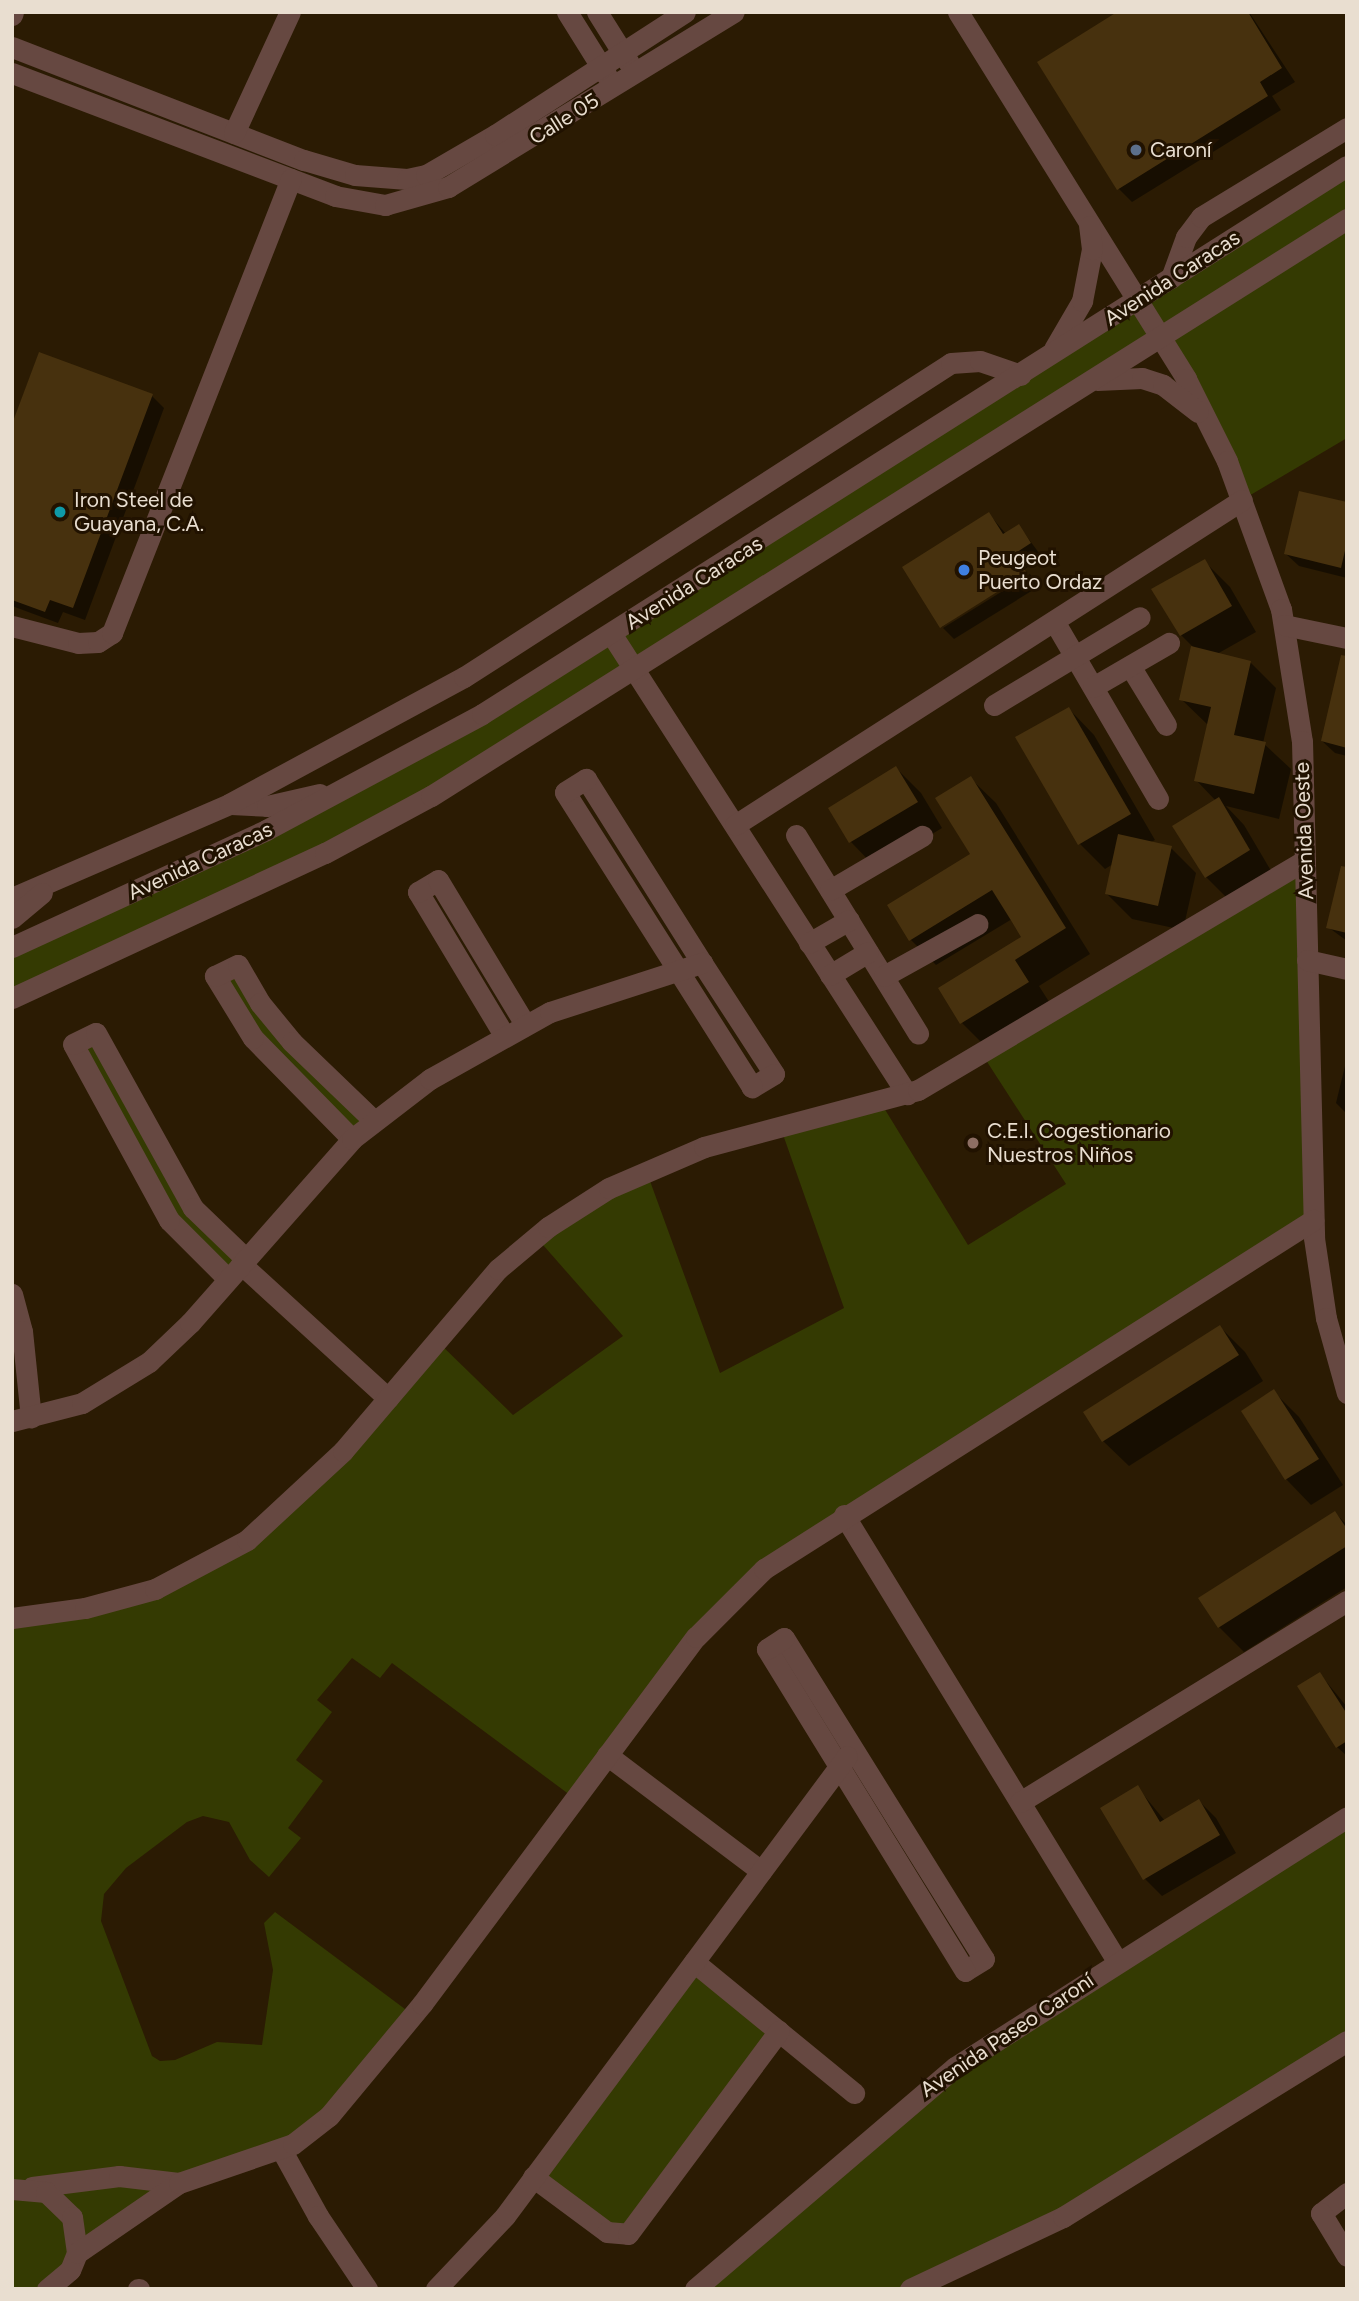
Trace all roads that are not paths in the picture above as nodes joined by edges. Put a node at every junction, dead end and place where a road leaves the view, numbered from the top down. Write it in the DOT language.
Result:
graph roads {
  1 [pos="290,12"];
  2 [pos="567,12"];
  3 [pos="597,12"];
  4 [pos="685,12"];
  5 [pos="734,12"];
  6 [pos="958,12"];
  7 [pos="12,47"];
  8 [pos="622,52"];
  9 [pos="601,66"];
  10 [pos="12,73"];
  11 [pos="636,73"];
  12 [pos="614,87"];
  13 [pos="138,95"];
  14 [pos="129,118"];
  15 [pos="1347,128"];
  16 [pos="233,133"];
  17 [pos="1347,166"];
  18 [pos="291,179"];
  19 [pos="1347,219"];
  20 [pos="1089,220"];
  21 [pos="1171,278"];
  22 [pos="1138,299"];
  23 [pos="1161,336"];
  24 [pos="1048,359"];
  25 [pos="1021,374"];
  26 [pos="1092,380"];
  27 [pos="1208,421"];
  28 [pos="1242,500"];
  29 [pos="1140,617"];
  30 [pos="1054,621"];
  31 [pos="1284,625"];
  32 [pos="12,626"];
  33 [pos="612,635"];
  34 [pos="1347,638"];
  35 [pos="1169,643"];
  36 [pos="1074,656"];
  37 [pos="1130,666"];
  38 [pos="635,670"];
  39 [pos="1093,687"];
  40 [pos="994,705"];
  41 [pos="1166,725"];
  42 [pos="353,786"];
  43 [pos="1158,799"];
  44 [pos="229,804"];
  45 [pos="735,825"];
  46 [pos="796,835"];
  47 [pos="922,836"];
  48 [pos="1305,860"];
  49 [pos="54,882"];
  50 [pos="830,890"];
  51 [pos="12,898"];
  52 [pos="12,918"];
  53 [pos="849,920"];
  54 [pos="978,924"];
  55 [pos="809,943"];
  56 [pos="12,947"];
  57 [pos="868,952"];
  58 [pos="1307,960"];
  59 [pos="702,963"];
  60 [pos="1347,968"];
  61 [pos="679,970"];
  62 [pos="830,975"];
  63 [pos="884,976"];
  64 [pos="12,998"];
  65 [pos="525,1024"];
  66 [pos="918,1033"];
  67 [pos="504,1035"];
  68 [pos="907,1094"];
  69 [pos="373,1121"];
  70 [pos="352,1139"];
  71 [pos="1313,1220"];
  72 [pos="238,1268"];
  73 [pos="12,1294"];
  74 [pos="1347,1394"];
  75 [pos="388,1398"];
  76 [pos="22,1420"];
  77 [pos="844,1515"];
  78 [pos="1347,1601"];
  79 [pos="12,1618"];
  80 [pos="607,1755"];
  81 [pos="846,1758"];
  82 [pos="1020,1802"];
  83 [pos="1347,1817"];
  84 [pos="761,1871"];
  85 [pos="1117,1961"];
  86 [pos="694,1962"];
  87 [pos="779,2031"];
  88 [pos="1347,2041"];
  89 [pos="854,2093"];
  90 [pos="282,2149"];
  91 [pos="533,2178"];
  92 [pos="179,2183"];
  93 [pos="17,2188"];
  94 [pos="1347,2193"];
  95 [pos="1347,2256"];
  96 [pos="69,2271"];
  97 [pos="47,2289"];
  98 [pos="367,2289"];
  99 [pos="436,2289"];
  100 [pos="695,2289"];
  101 [pos="910,2289"];
  1 -- 16 [label="street"];
  2 -- 9 [label="street"];
  3 -- 8 [label="street"];
  4 -- 8 [label="street, Calle 05"];
  5 -- 11 [label="street, Calle 05"];
  6 -- 20 [label="street, Avenida Oeste"];
  7 -- 13 [label="street, Calle 05"];
  8 -- 9 [label="street, Calle 05"];
  8 -- 11 [label="street"];
  9 -- 12 [label="street"];
  9 -- 16 [label="street, Calle 05"];
  10 -- 14 [label="street"];
  11 -- 12 [label="street, Calle 05"];
  12 -- 18 [label="street, Calle 05"];
  13 -- 14 [label="street"];
  13 -- 16 [label="street, Calle 05"];
  14 -- 18 [label="street"];
  15 -- 21 [label="street"];
  17 -- 21 [label="street, Avenida Caracas"];
  18 -- 32 [label="street"];
  19 -- 23 [label="street, Avenida Caracas"];
  20 -- 22 [label="street, Avenida Oeste"];
  20 -- 24 [label="street"];
  21 -- 22 [label="street, Avenida Caracas"];
  22 -- 23 [label="street, Avenida Oeste"];
  22 -- 24 [label="street, Avenida Caracas"];
  23 -- 26 [label="street, Avenida Caracas"];
  23 -- 27 [label="street, Avenida Oeste"];
  24 -- 25 [label="street, Avenida Caracas"];
  25 -- 33 [label="street, Avenida Caracas"];
  25 -- 44 [label="street"];
  26 -- 27 [label="street"];
  26 -- 38 [label="street, Avenida Caracas"];
  27 -- 28 [label="street, Avenida Oeste"];
  28 -- 30 [label="street"];
  28 -- 31 [label="street, Avenida Oeste"];
  29 -- 36 [label="street"];
  30 -- 36 [label="street"];
  30 -- 45 [label="street"];
  31 -- 34 [label="street"];
  31 -- 48 [label="street, Avenida Oeste"];
  33 -- 38 [label="street"];
  33 -- 42 [label="street, Avenida Caracas"];
  35 -- 37 [label="street"];
  36 -- 39 [label="street"];
  36 -- 40 [label="street"];
  37 -- 39 [label="street"];
  37 -- 41 [label="street"];
  38 -- 45 [label="street"];
  38 -- 64 [label="street, Avenida Caracas"];
  39 -- 43 [label="street"];
  42 -- 44 [label="street"];
  42 -- 56 [label="street, Avenida Caracas"];
  44 -- 49 [label="street"];
  45 -- 55 [label="street"];
  46 -- 50 [label="street"];
  47 -- 50 [label="street"];
  48 -- 58 [label="street, Avenida Oeste"];
  48 -- 68 [label="street"];
  49 -- 51 [label="street"];
  49 -- 52 [label="street"];
  50 -- 53 [label="street"];
  53 -- 55 [label="street"];
  53 -- 57 [label="street"];
  54 -- 63 [label="street"];
  55 -- 62 [label="street"];
  57 -- 62 [label="street"];
  57 -- 63 [label="street"];
  58 -- 60 [label="street"];
  58 -- 71 [label="street, Avenida Oeste"];
  59 -- 61 [label="street"];
  59 -- 61 [label="street"];
  59 -- 61 [label="street"];
  61 -- 65 [label="street"];
  62 -- 68 [label="street"];
  63 -- 66 [label="street"];
  65 -- 67 [label="street"];
  65 -- 67 [label="street"];
  67 -- 69 [label="street"];
  68 -- 75 [label="street"];
  69 -- 70 [label="street"];
  69 -- 70 [label="street"];
  70 -- 72 [label="street"];
  71 -- 74 [label="street, Avenida Oeste"];
  71 -- 77 [label="street"];
  72 -- 72 [label="street"];
  72 -- 75 [label="street"];
  72 -- 76 [label="street"];
  73 -- 76 [label="street"];
  75 -- 79 [label="street"];
  77 -- 80 [label="street"];
  77 -- 82 [label="street"];
  78 -- 82 [label="street"];
  80 -- 84 [label="street"];
  80 -- 90 [label="street"];
  81 -- 81 [label="street"];
  81 -- 81 [label="street"];
  81 -- 84 [label="street"];
  82 -- 85 [label="street"];
  83 -- 85 [label="street, Avenida Paseo Caroní"];
  84 -- 86 [label="street"];
  85 -- 100 [label="street, Avenida Paseo Caroní"];
  86 -- 87 [label="street"];
  86 -- 91 [label="street"];
  87 -- 89 [label="street"];
  87 -- 91 [label="street"];
  88 -- 101 [label="street"];
  90 -- 92 [label="street"];
  90 -- 98 [label="street"];
  91 -- 99 [label="street"];
  92 -- 93 [label="street"];
  92 -- 96 [label="street"];
  93 -- 96 [label="street"];
  94 -- 95 [label="street"];
  96 -- 97 [label="street"];
}
